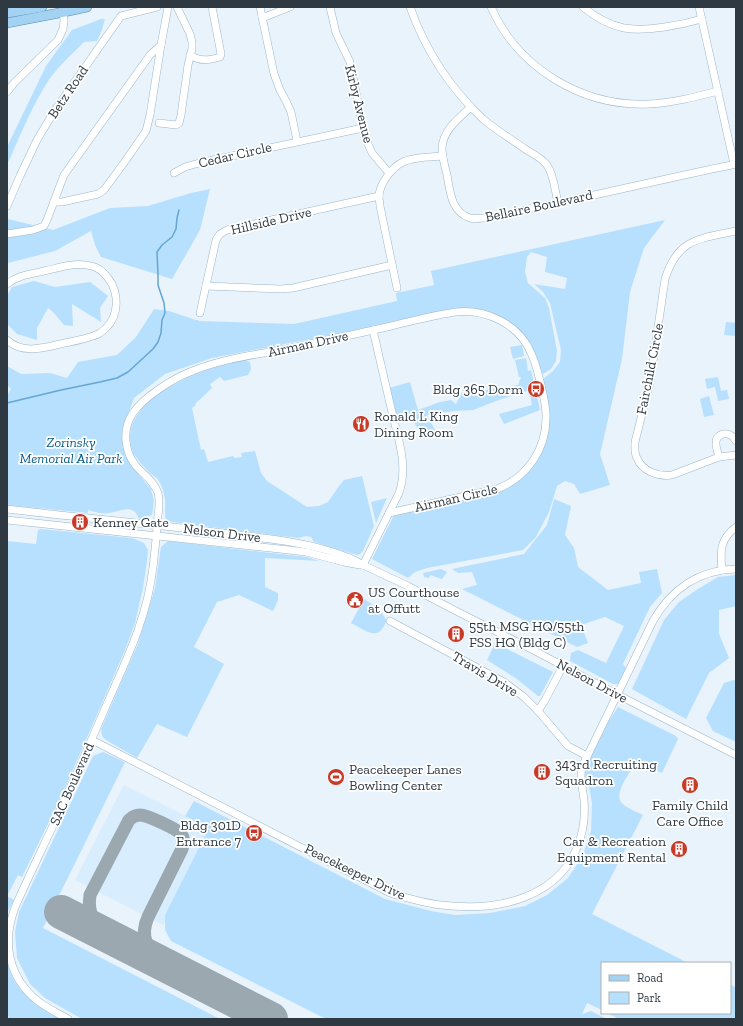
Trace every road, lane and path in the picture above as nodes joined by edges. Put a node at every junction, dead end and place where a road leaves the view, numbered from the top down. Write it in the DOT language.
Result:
graph roads {
  1 [pos="13,7"];
  2 [pos="42,7"];
  3 [pos="87,7"];
  4 [pos="157,7"];
  5 [pos="168,7"];
  6 [pos="177,7"];
  7 [pos="212,7"];
  8 [pos="260,7"];
  9 [pos="290,7"];
  10 [pos="330,7"];
  11 [pos="410,7"];
  12 [pos="491,7"];
  13 [pos="583,7"];
  14 [pos="699,7"];
  15 [pos="7,8"];
  16 [pos="63,10"];
  17 [pos="7,13"];
  18 [pos="262,18"];
  19 [pos="702,19"];
  20 [pos="7,23"];
  21 [pos="7,28"];
  22 [pos="160,45"];
  23 [pos="190,55"];
  24 [pos="718,91"];
  25 [pos="7,92"];
  26 [pos="471,107"];
  27 [pos="159,123"];
  28 [pos="363,128"];
  29 [pos="297,141"];
  30 [pos="443,156"];
  31 [pos="735,164"];
  32 [pos="389,172"];
  33 [pos="174,173"];
  34 [pos="379,196"];
  35 [pos="54,202"];
  36 [pos="558,203"];
  37 [pos="7,206"];
  38 [pos="736,231"];
  39 [pos="7,234"];
  40 [pos="392,265"];
  41 [pos="7,284"];
  42 [pos="206,286"];
  43 [pos="397,288"];
  44 [pos="200,313"];
  45 [pos="373,330"];
  46 [pos="7,340"];
  47 [pos="736,441"];
  48 [pos="736,455"];
  49 [pos="719,457"];
  50 [pos="7,509"];
  51 [pos="389,513"];
  52 [pos="7,520"];
  53 [pos="158,525"];
  54 [pos="736,527"];
  55 [pos="156,536"];
  56 [pos="362,565"];
  57 [pos="736,569"];
  58 [pos="722,570"];
  59 [pos="390,622"];
  60 [pos="563,666"];
  61 [pos="618,695"];
  62 [pos="538,711"];
  63 [pos="92,740"];
  64 [pos="736,755"];
  65 [pos="587,756"];
  66 [pos="68,1019"];
  1 -- 15 [label="main road"];
  2 -- 17 [label="main road"];
  3 -- 16 [label="main road"];
  4 -- 37 [label="street, Betz Road"];
  5 -- 22 [label="street"];
  6 -- 23 [label="street"];
  7 -- 23 [label="street"];
  8 -- 18 [label="street"];
  9 -- 18 [label="street"];
  10 -- 28 [label="street, Kirby Avenue"];
  11 -- 26 [label="street"];
  12 -- 24 [label="street"];
  13 -- 19 [label="street"];
  14 -- 19 [label="street"];
  16 -- 20 [label="main road"];
  16 -- 21 [label="main road"];
  16 -- 25 [label="street"];
  18 -- 29 [label="street"];
  19 -- 24 [label="street"];
  22 -- 35 [label="street"];
  22 -- 35 [label="street"];
  23 -- 27 [label="street"];
  24 -- 31 [label="street"];
  26 -- 30 [label="street, Bellaire Boulevard"];
  26 -- 36 [label="street"];
  28 -- 29 [label="street, Cedar Circle"];
  28 -- 32 [label="street, Kirby Avenue"];
  29 -- 33 [label="street, Cedar Circle"];
  30 -- 32 [label="street"];
  30 -- 36 [label="street, Bellaire Boulevard"];
  31 -- 36 [label="street, Bellaire Boulevard"];
  32 -- 34 [label="street"];
  34 -- 40 [label="street"];
  34 -- 42 [label="street, Hillside Drive"];
  35 -- 39 [label="street"];
  38 -- 49 [label="street, Fairchild Circle"];
  40 -- 42 [label="street"];
  40 -- 43 [label="street"];
  41 -- 46 [label="street"];
  42 -- 44 [label="street, Hillside Drive"];
  45 -- 51 [label="street, Airman Circle"];
  45 -- 51 [label="street, Airman Circle"];
  45 -- 53 [label="street, Airman Drive"];
  47 -- 49 [label="street"];
  48 -- 49 [label="street, Fairchild Circle"];
  50 -- 53 [label="street, Nelson Drive"];
  51 -- 56 [label="street"];
  52 -- 55 [label="street, Nelson Drive"];
  53 -- 55 [label="street, SAC Boulevard"];
  53 -- 56 [label="street, Nelson Drive"];
  54 -- 58 [label="street"];
  55 -- 56 [label="street, Nelson Drive"];
  55 -- 63 [label="street, SAC Boulevard"];
  56 -- 60 [label="street, Nelson Drive"];
  57 -- 58 [label="street"];
  58 -- 61 [label="street"];
  59 -- 62 [label="street, Travis Drive"];
  60 -- 61 [label="street, Nelson Drive"];
  60 -- 62 [label="street"];
  61 -- 64 [label="street, Nelson Drive"];
  61 -- 65 [label="street, Peacekeeper Drive"];
  62 -- 65 [label="street, Travis Drive"];
  63 -- 65 [label="street, Peacekeeper Drive"];
  63 -- 66 [label="street, SAC Boulevard"];
}
